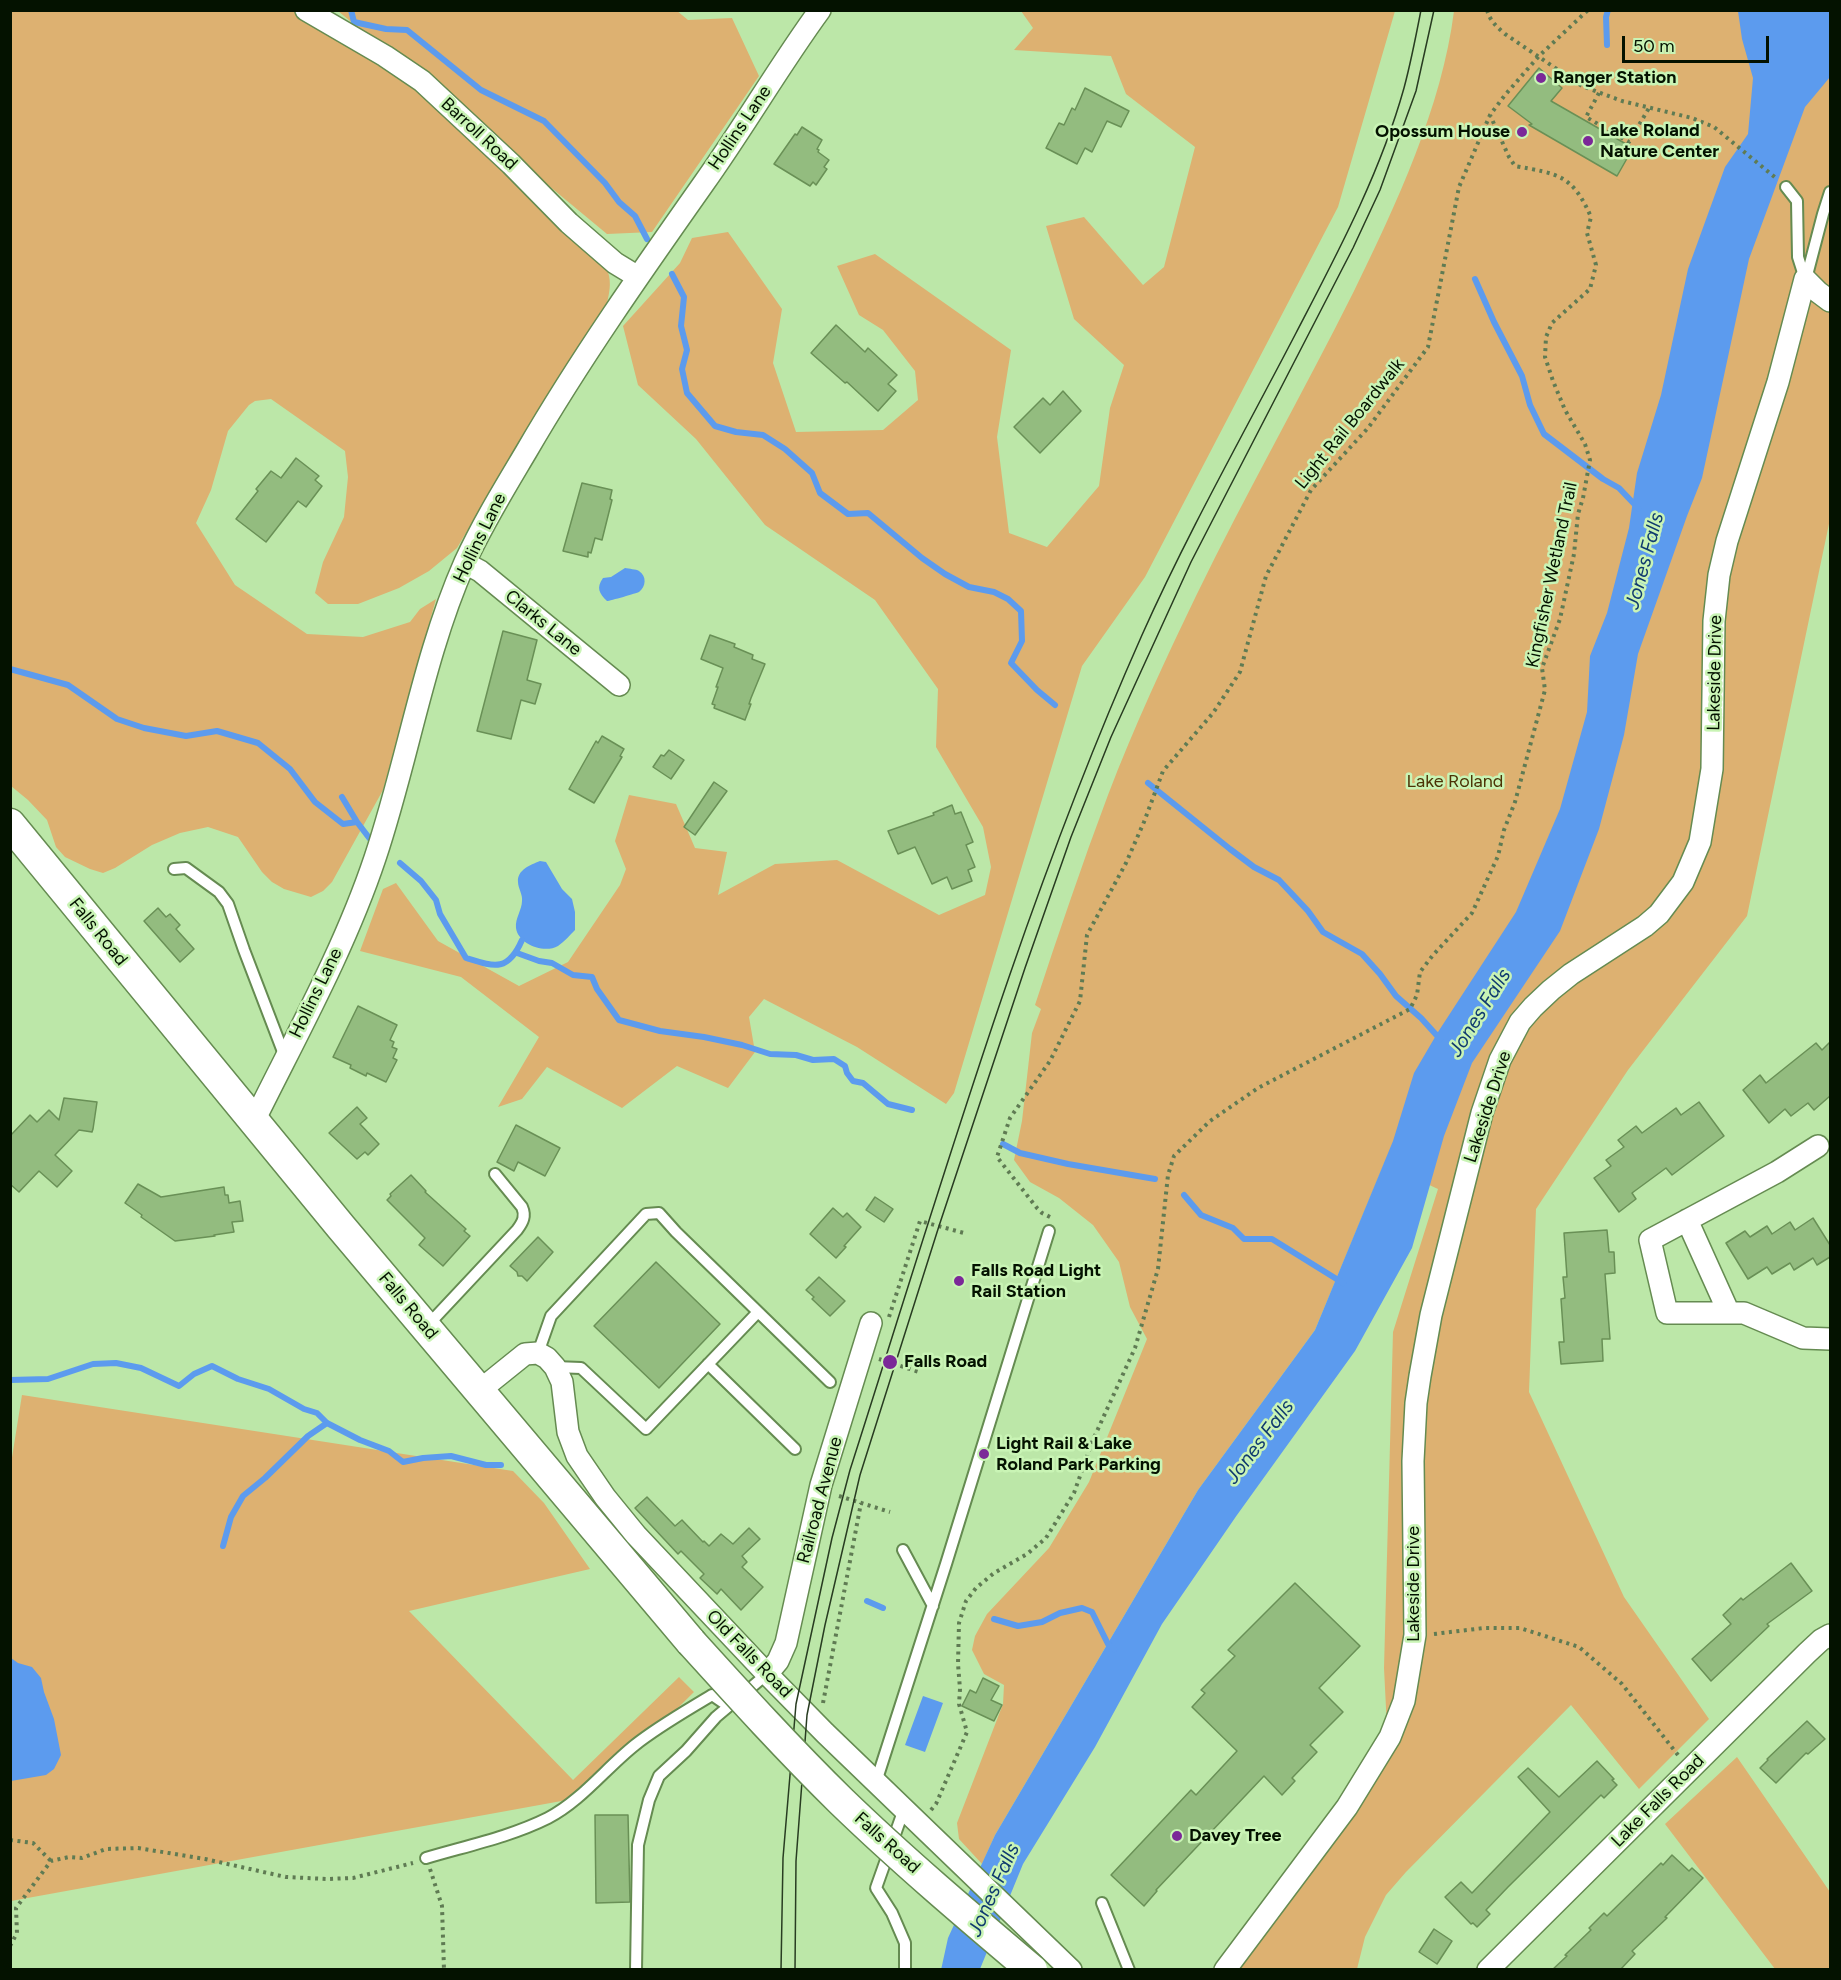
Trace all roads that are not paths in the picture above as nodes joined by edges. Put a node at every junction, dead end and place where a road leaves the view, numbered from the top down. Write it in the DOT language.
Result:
graph roads {
  1 [pos="306,10"];
  2 [pos="820,10"];
  3 [pos="1786,187"];
  4 [pos="1830,192"];
  5 [pos="638,277"];
  6 [pos="1805,279"];
  7 [pos="1830,301"];
  8 [pos="465,563"];
  9 [pos="619,685"];
  10 [pos="10,824"];
  11 [pos="174,869"];
  12 [pos="285,1057"];
  13 [pos="254,1121"];
  14 [pos="1818,1146"];
  15 [pos="495,1174"];
  16 [pos="1687,1220"];
  17 [pos="1049,1231"];
  18 [pos="758,1312"];
  19 [pos="1729,1313"];
  20 [pos="871,1323"];
  21 [pos="425,1327"];
  22 [pos="1830,1339"];
  23 [pos="538,1353"];
  24 [pos="708,1364"];
  25 [pos="555,1367"];
  26 [pos="830,1382"];
  27 [pos="479,1391"];
  28 [pos="795,1449"];
  29 [pos="903,1550"];
  30 [pos="933,1606"];
  31 [pos="1830,1635"];
  32 [pos="767,1674"];
  33 [pos="728,1706"];
  34 [pos="876,1782"];
  35 [pos="904,1809"];
  36 [pos="426,1858"];
  37 [pos="1102,1903"];
  38 [pos="1067,1968"];
  39 [pos="636,1970"];
  40 [pos="904,1970"];
  41 [pos="1032,1970"];
  42 [pos="1129,1970"];
  43 [pos="1225,1970"];
  44 [pos="1488,1970"];
  1 -- 5 [label="street, Barroll Road"];
  2 -- 5 [label="street, Hollins Lane"];
  3 -- 6 [label="lane"];
  4 -- 6 [label="lane"];
  5 -- 8 [label="street, Hollins Lane"];
  6 -- 7 [label="street"];
  6 -- 43 [label="street, Lakeside Drive"];
  8 -- 9 [label="street, Clarks Lane"];
  8 -- 12 [label="street, Hollins Lane"];
  10 -- 13 [label="main road, Falls Road"];
  11 -- 12 [label="lane"];
  12 -- 13 [label="street, Hollins Lane"];
  13 -- 21 [label="main road, Falls Road"];
  14 -- 16 [label="street"];
  15 -- 21 [label="lane"];
  16 -- 19 [label="street"];
  16 -- 19 [label="street"];
  17 -- 30 [label="lane"];
  18 -- 23 [label="lane"];
  18 -- 24 [label="lane"];
  18 -- 26 [label="lane"];
  19 -- 22 [label="street"];
  20 -- 32 [label="street, Railroad Avenue"];
  21 -- 27 [label="main road, Falls Road"];
  23 -- 25 [label="street"];
  23 -- 27 [label="street"];
  24 -- 25 [label="lane"];
  24 -- 28 [label="lane"];
  25 -- 32 [label="street, Old Falls Road"];
  27 -- 41 [label="main road, Falls Road, bridge"];
  29 -- 30 [label="lane"];
  30 -- 34 [label="lane"];
  31 -- 44 [label="street, Lake Falls Road"];
  32 -- 33 [label="lane"];
  32 -- 34 [label="street, Old Falls Road"];
  33 -- 36 [label="lane"];
  33 -- 39 [label="lane"];
  34 -- 35 [label="street, Old Falls Road"];
  35 -- 38 [label="street, Old Falls Road"];
  35 -- 40 [label="lane"];
  37 -- 42 [label="lane"];
}
